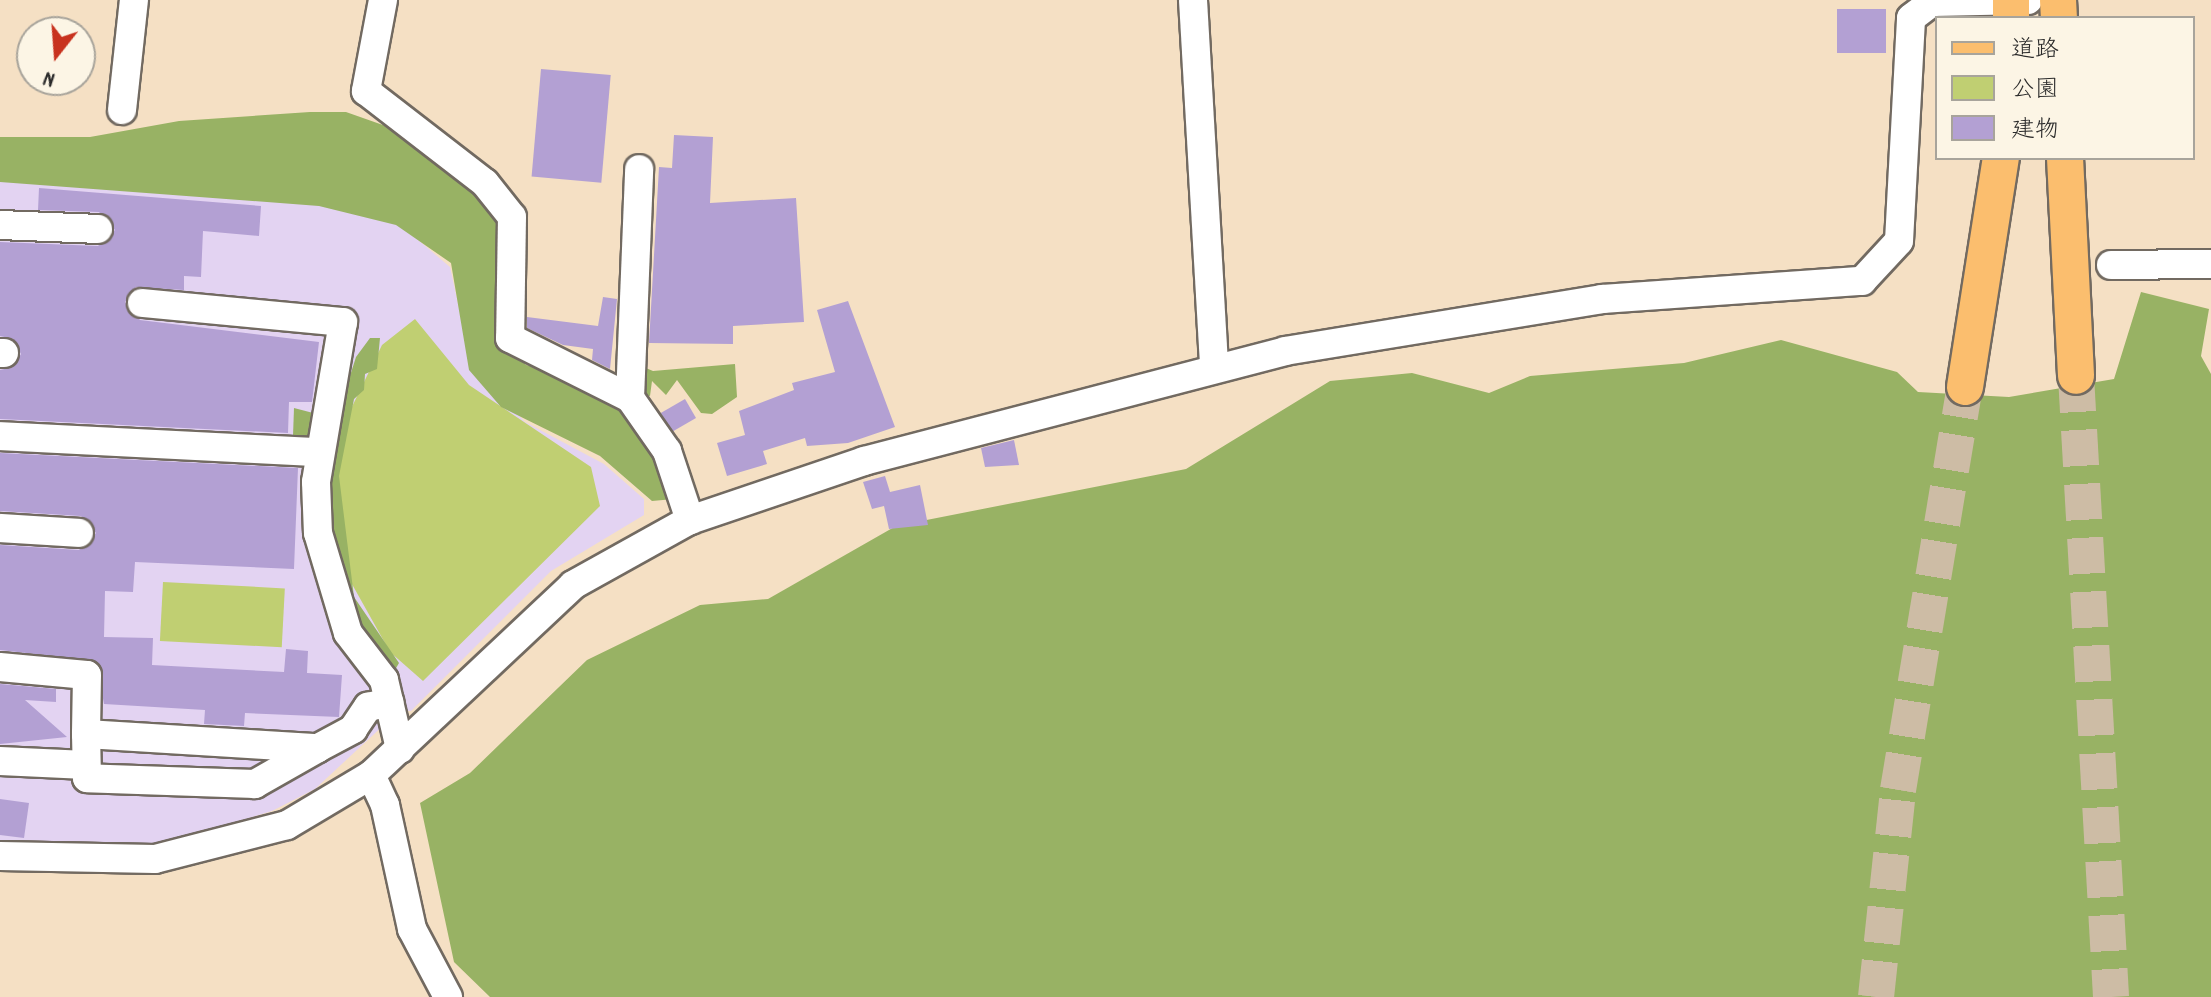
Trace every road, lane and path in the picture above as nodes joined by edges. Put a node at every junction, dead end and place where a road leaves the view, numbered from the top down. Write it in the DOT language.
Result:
graph roads {
  1 [pos="134,0"];
  2 [pos="383,0"];
  3 [pos="1193,0"];
  4 [pos="2011,0"];
  5 [pos="2028,0"];
  6 [pos="1930,1"];
  7 [pos="122,110"];
  8 [pos="2001,160"];
  9 [pos="2065,160"];
  10 [pos="639,169"];
  11 [pos="0,225"];
  12 [pos="98,229"];
  13 [pos="2211,264"];
  14 [pos="2111,265"];
  15 [pos="142,303"];
  16 [pos="1214,367"];
  17 [pos="2076,376"];
  18 [pos="1965,387"];
  19 [pos="630,398"];
  20 [pos="0,436"];
  21 [pos="320,452"];
  22 [pos="690,520"];
  23 [pos="0,528"];
  24 [pos="79,533"];
  25 [pos="0,667"];
  26 [pos="386,691"];
  27 [pos="86,734"];
  28 [pos="318,748"];
  29 [pos="400,749"];
  30 [pos="0,761"];
  31 [pos="86,765"];
  32 [pos="371,775"];
  33 [pos="0,856"];
  34 [pos="448,997"];
  1 -- 7 [label="street"];
  2 -- 19 [label="street"];
  3 -- 16 [label="street"];
  4 -- 5 [label="street"];
  4 -- 6 [label="street"];
  6 -- 16 [label="street"];
  8 -- 18 [label="main road"];
  9 -- 17 [label="main road"];
  10 -- 19 [label="street"];
  11 -- 12 [label="street"];
  13 -- 14 [label="street"];
  15 -- 21 [label="street"];
  16 -- 22 [label="street"];
  19 -- 22 [label="street"];
  20 -- 21 [label="street"];
  21 -- 26 [label="street"];
  22 -- 29 [label="street"];
  23 -- 24 [label="street"];
  25 -- 27 [label="street"];
  26 -- 28 [label="street"];
  26 -- 29 [label="street"];
  27 -- 28 [label="street"];
  27 -- 31 [label="street"];
  28 -- 31 [label="street"];
  29 -- 32 [label="street"];
  30 -- 31 [label="street"];
  32 -- 33 [label="street"];
  32 -- 34 [label="street"];
}
